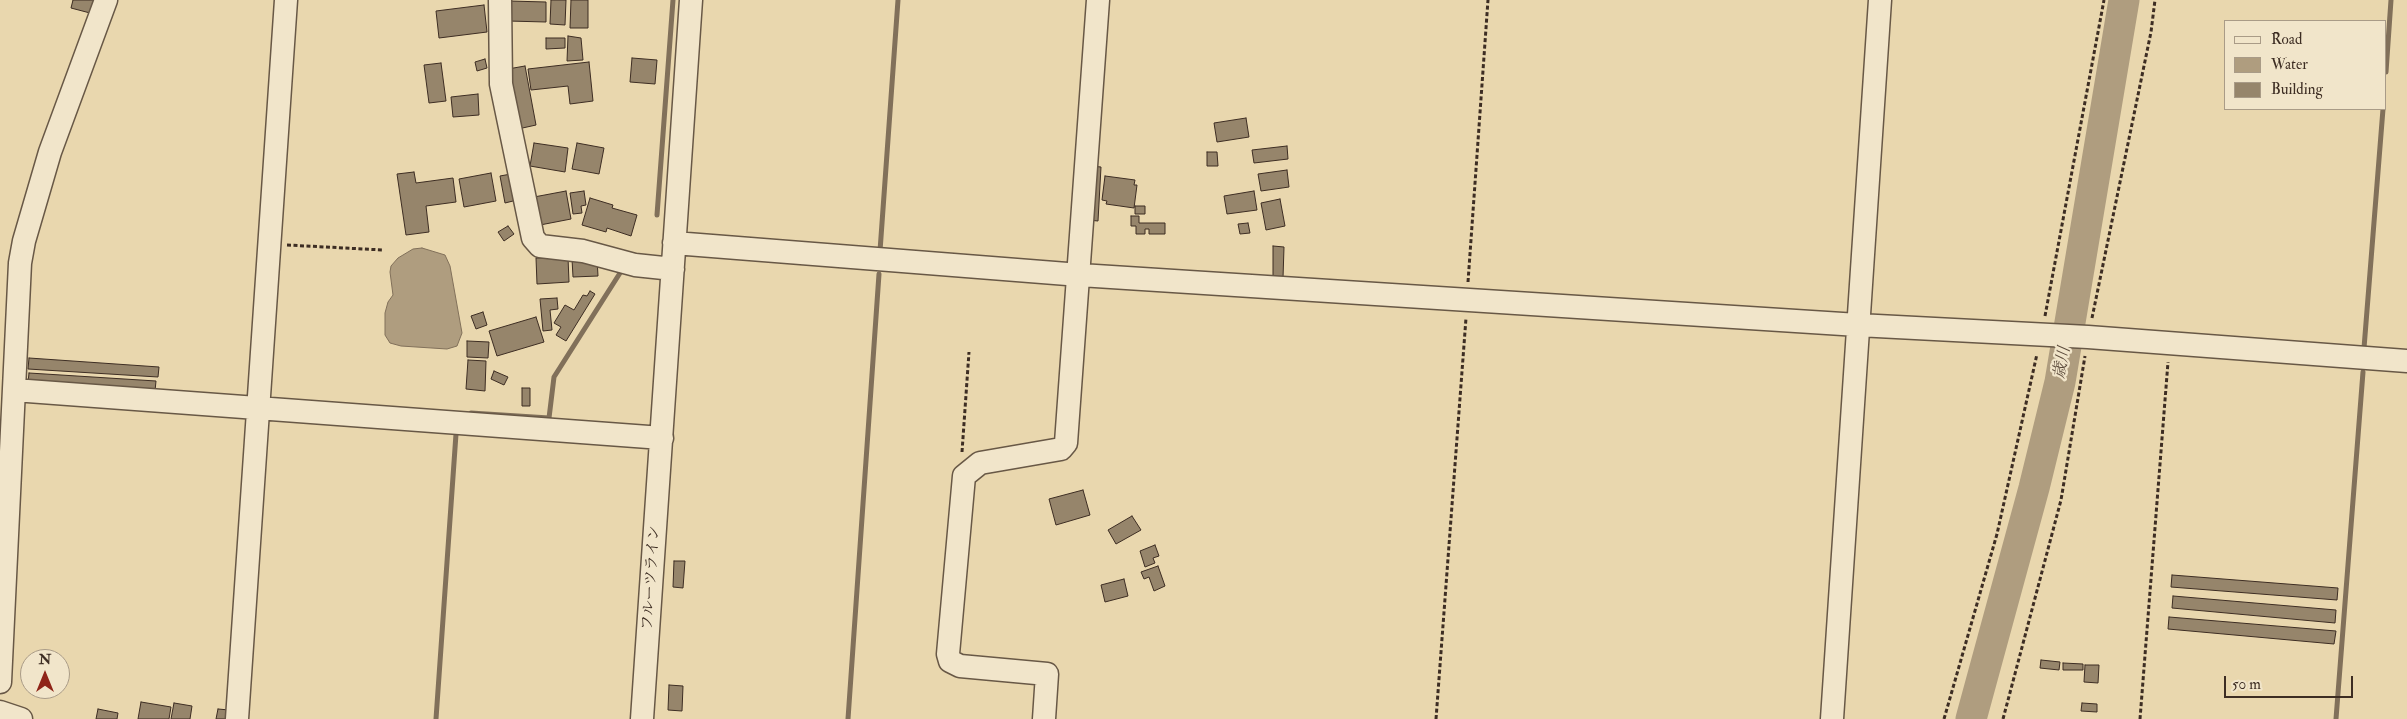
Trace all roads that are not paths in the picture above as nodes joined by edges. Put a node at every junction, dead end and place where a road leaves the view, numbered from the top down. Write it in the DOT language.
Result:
graph roads {
  1 [pos="106,0"];
  2 [pos="286,0"];
  3 [pos="500,0"];
  4 [pos="691,0"];
  5 [pos="1098,0"];
  6 [pos="1880,0"];
  7 [pos="674,243"];
  8 [pos="673,269"];
  9 [pos="1080,275"];
  10 [pos="1858,325"];
  11 [pos="2407,362"];
  12 [pos="14,390"];
  13 [pos="257,407"];
  14 [pos="662,438"];
  15 [pos="0,682"];
  16 [pos="0,712"];
  17 [pos="21,719"];
  18 [pos="236,719"];
  19 [pos="642,719"];
  20 [pos="1044,719"];
  21 [pos="1832,719"];
  1 -- 12 [label="street"];
  2 -- 13 [label="street"];
  3 -- 8 [label="street"];
  4 -- 7 [label="street, フルーツライン"];
  5 -- 9 [label="street"];
  6 -- 10 [label="street"];
  7 -- 8 [label="street, フルーツライン"];
  7 -- 9 [label="street"];
  8 -- 14 [label="street, フルーツライン"];
  9 -- 10 [label="street"];
  9 -- 20 [label="street"];
  10 -- 11 [label="street"];
  10 -- 21 [label="street"];
  12 -- 13 [label="street"];
  12 -- 15 [label="street"];
  13 -- 14 [label="street"];
  13 -- 18 [label="street"];
  14 -- 19 [label="street, フルーツライン"];
  16 -- 17 [label="street"];
}
